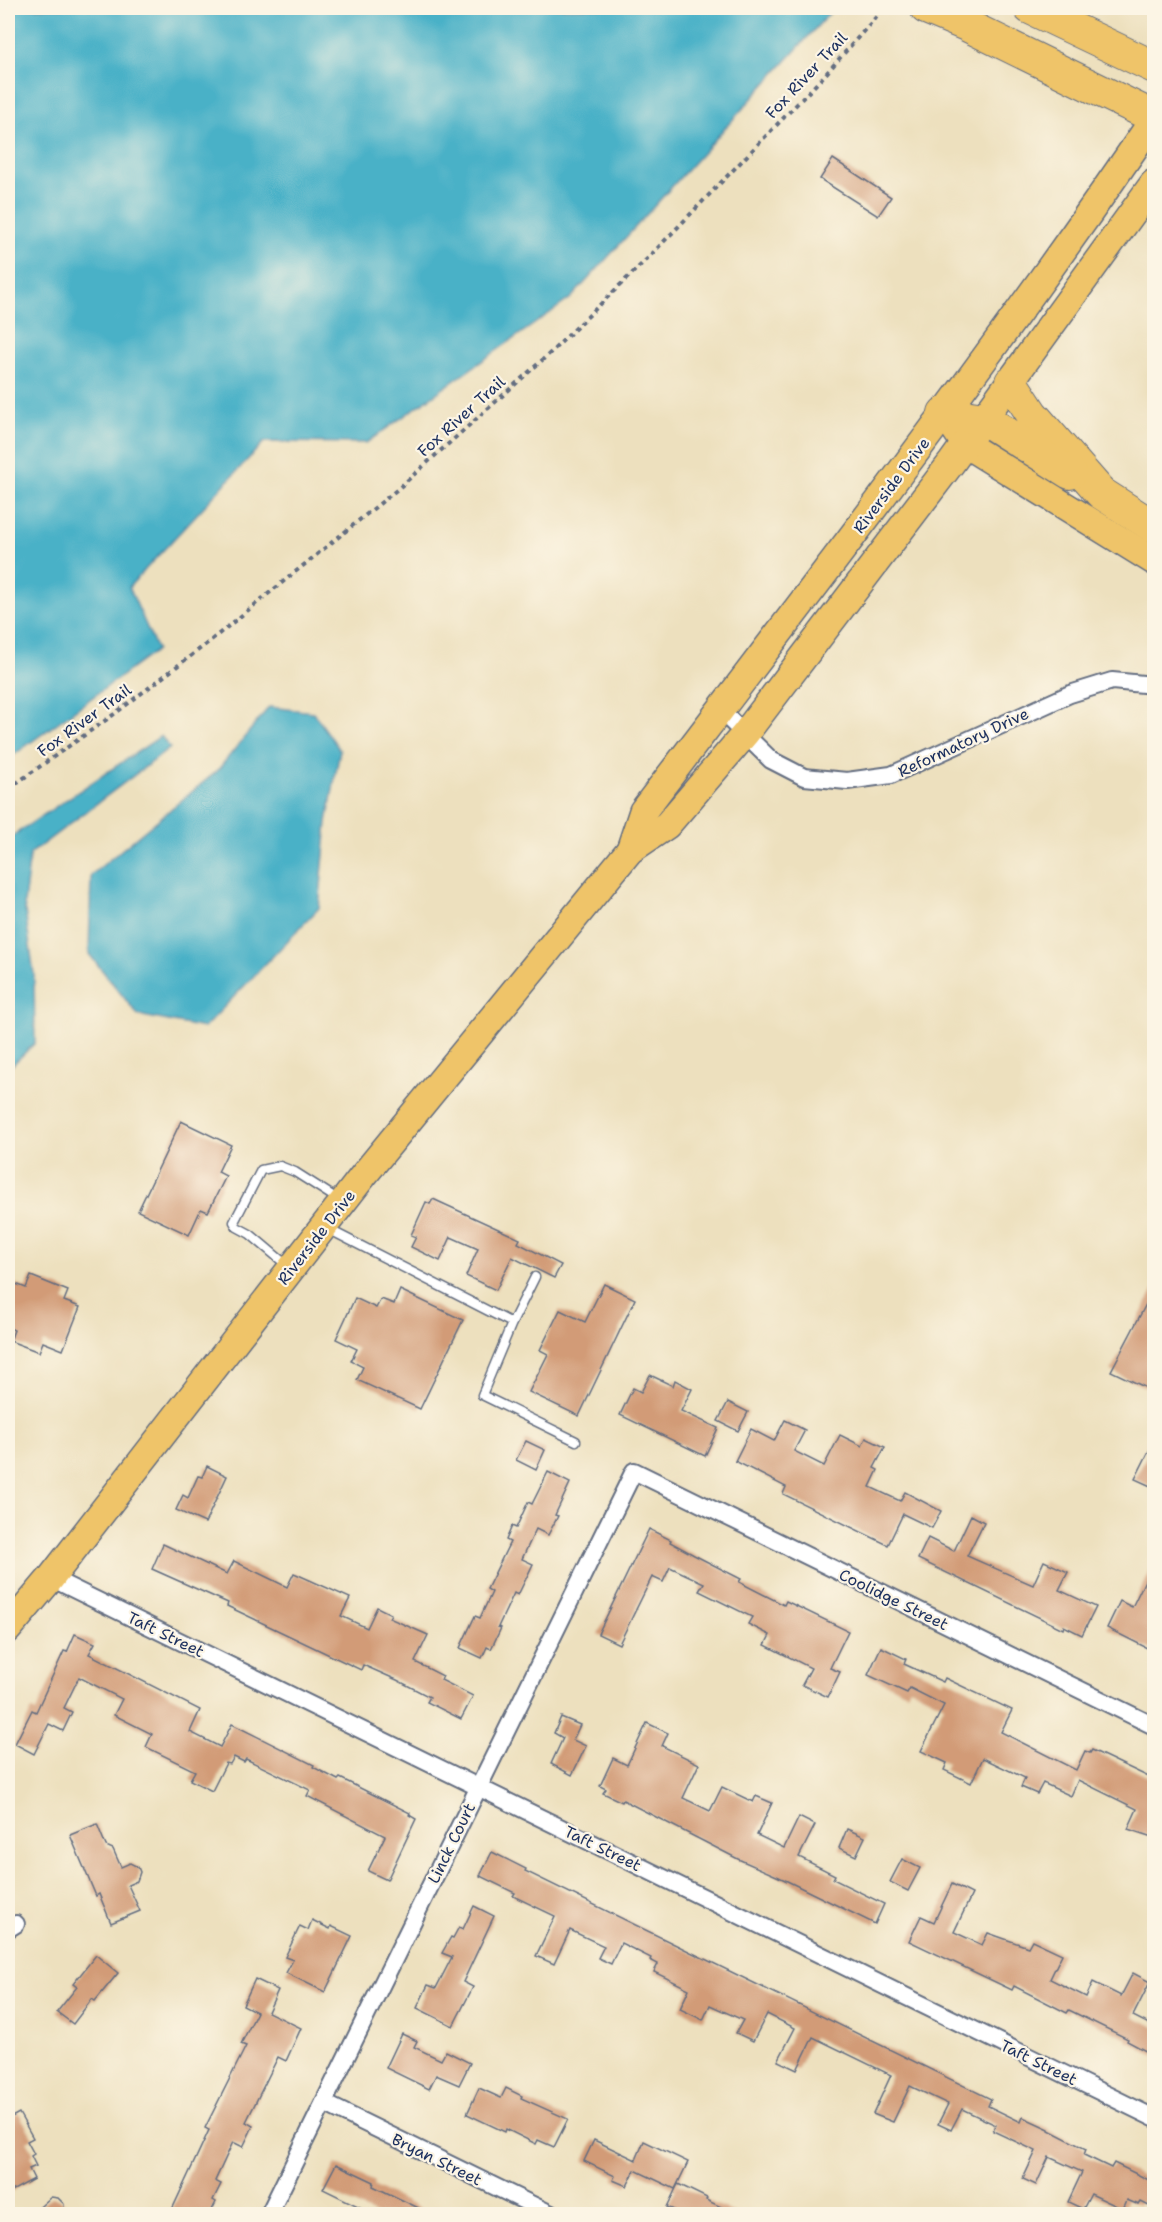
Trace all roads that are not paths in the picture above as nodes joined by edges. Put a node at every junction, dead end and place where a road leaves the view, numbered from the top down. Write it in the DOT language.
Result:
graph roads {
  1 [pos="926,8"];
  2 [pos="1030,8"];
  3 [pos="1155,67"];
  4 [pos="1155,118"];
  5 [pos="1155,183"];
  6 [pos="1011,382"];
  7 [pos="944,413"];
  8 [pos="984,419"];
  9 [pos="965,444"];
  10 [pos="1101,493"];
  11 [pos="1155,527"];
  12 [pos="1155,561"];
  13 [pos="1155,686"];
  14 [pos="720,710"];
  15 [pos="745,734"];
  16 [pos="630,850"];
  17 [pos="343,1202"];
  18 [pos="324,1227"];
  19 [pos="291,1269"];
  20 [pos="535,1277"];
  21 [pos="512,1323"];
  22 [pos="576,1441"];
  23 [pos="634,1471"];
  24 [pos="51,1578"];
  25 [pos="8,1629"];
  26 [pos="1155,1726"];
  27 [pos="479,1787"];
  28 [pos="324,2103"];
  29 [pos="1155,2118"];
  30 [pos="269,2214"];
  31 [pos="551,2214"];
  1 -- 4 [label="highway"];
  2 -- 3 [label="highway"];
  4 -- 7 [label="main road, Riverside Drive"];
  5 -- 6 [label="main road, Riverside Drive"];
  6 -- 8 [label="main road, Riverside Drive"];
  6 -- 10 [label="highway"];
  7 -- 8 [label="highway"];
  7 -- 9 [label="main road"];
  7 -- 14 [label="main road, Riverside Drive"];
  8 -- 9 [label="main road, Riverside Drive"];
  8 -- 10 [label="highway"];
  9 -- 12 [label="main road"];
  9 -- 15 [label="main road, Riverside Drive"];
  10 -- 11 [label="highway"];
  13 -- 15 [label="street, Reformatory Drive"];
  14 -- 15 [label="street, Reformatory Drive"];
  14 -- 16 [label="main road, Riverside Drive"];
  15 -- 16 [label="main road, Riverside Drive"];
  16 -- 17 [label="main road, Riverside Drive"];
  17 -- 18 [label="main road, Riverside Drive"];
  17 -- 19 [label="lane"];
  18 -- 19 [label="main road, Riverside Drive"];
  18 -- 21 [label="lane"];
  19 -- 24 [label="main road, Riverside Drive"];
  20 -- 21 [label="lane"];
  21 -- 22 [label="lane"];
  23 -- 26 [label="street, Coolidge Street"];
  23 -- 27 [label="street, Linck Court"];
  24 -- 25 [label="main road, Riverside Drive"];
  24 -- 27 [label="street, Taft Street"];
  27 -- 28 [label="street, Linck Court"];
  27 -- 29 [label="street, Taft Street"];
  28 -- 30 [label="street, Linck Court"];
  28 -- 31 [label="street, Bryan Street"];
}
